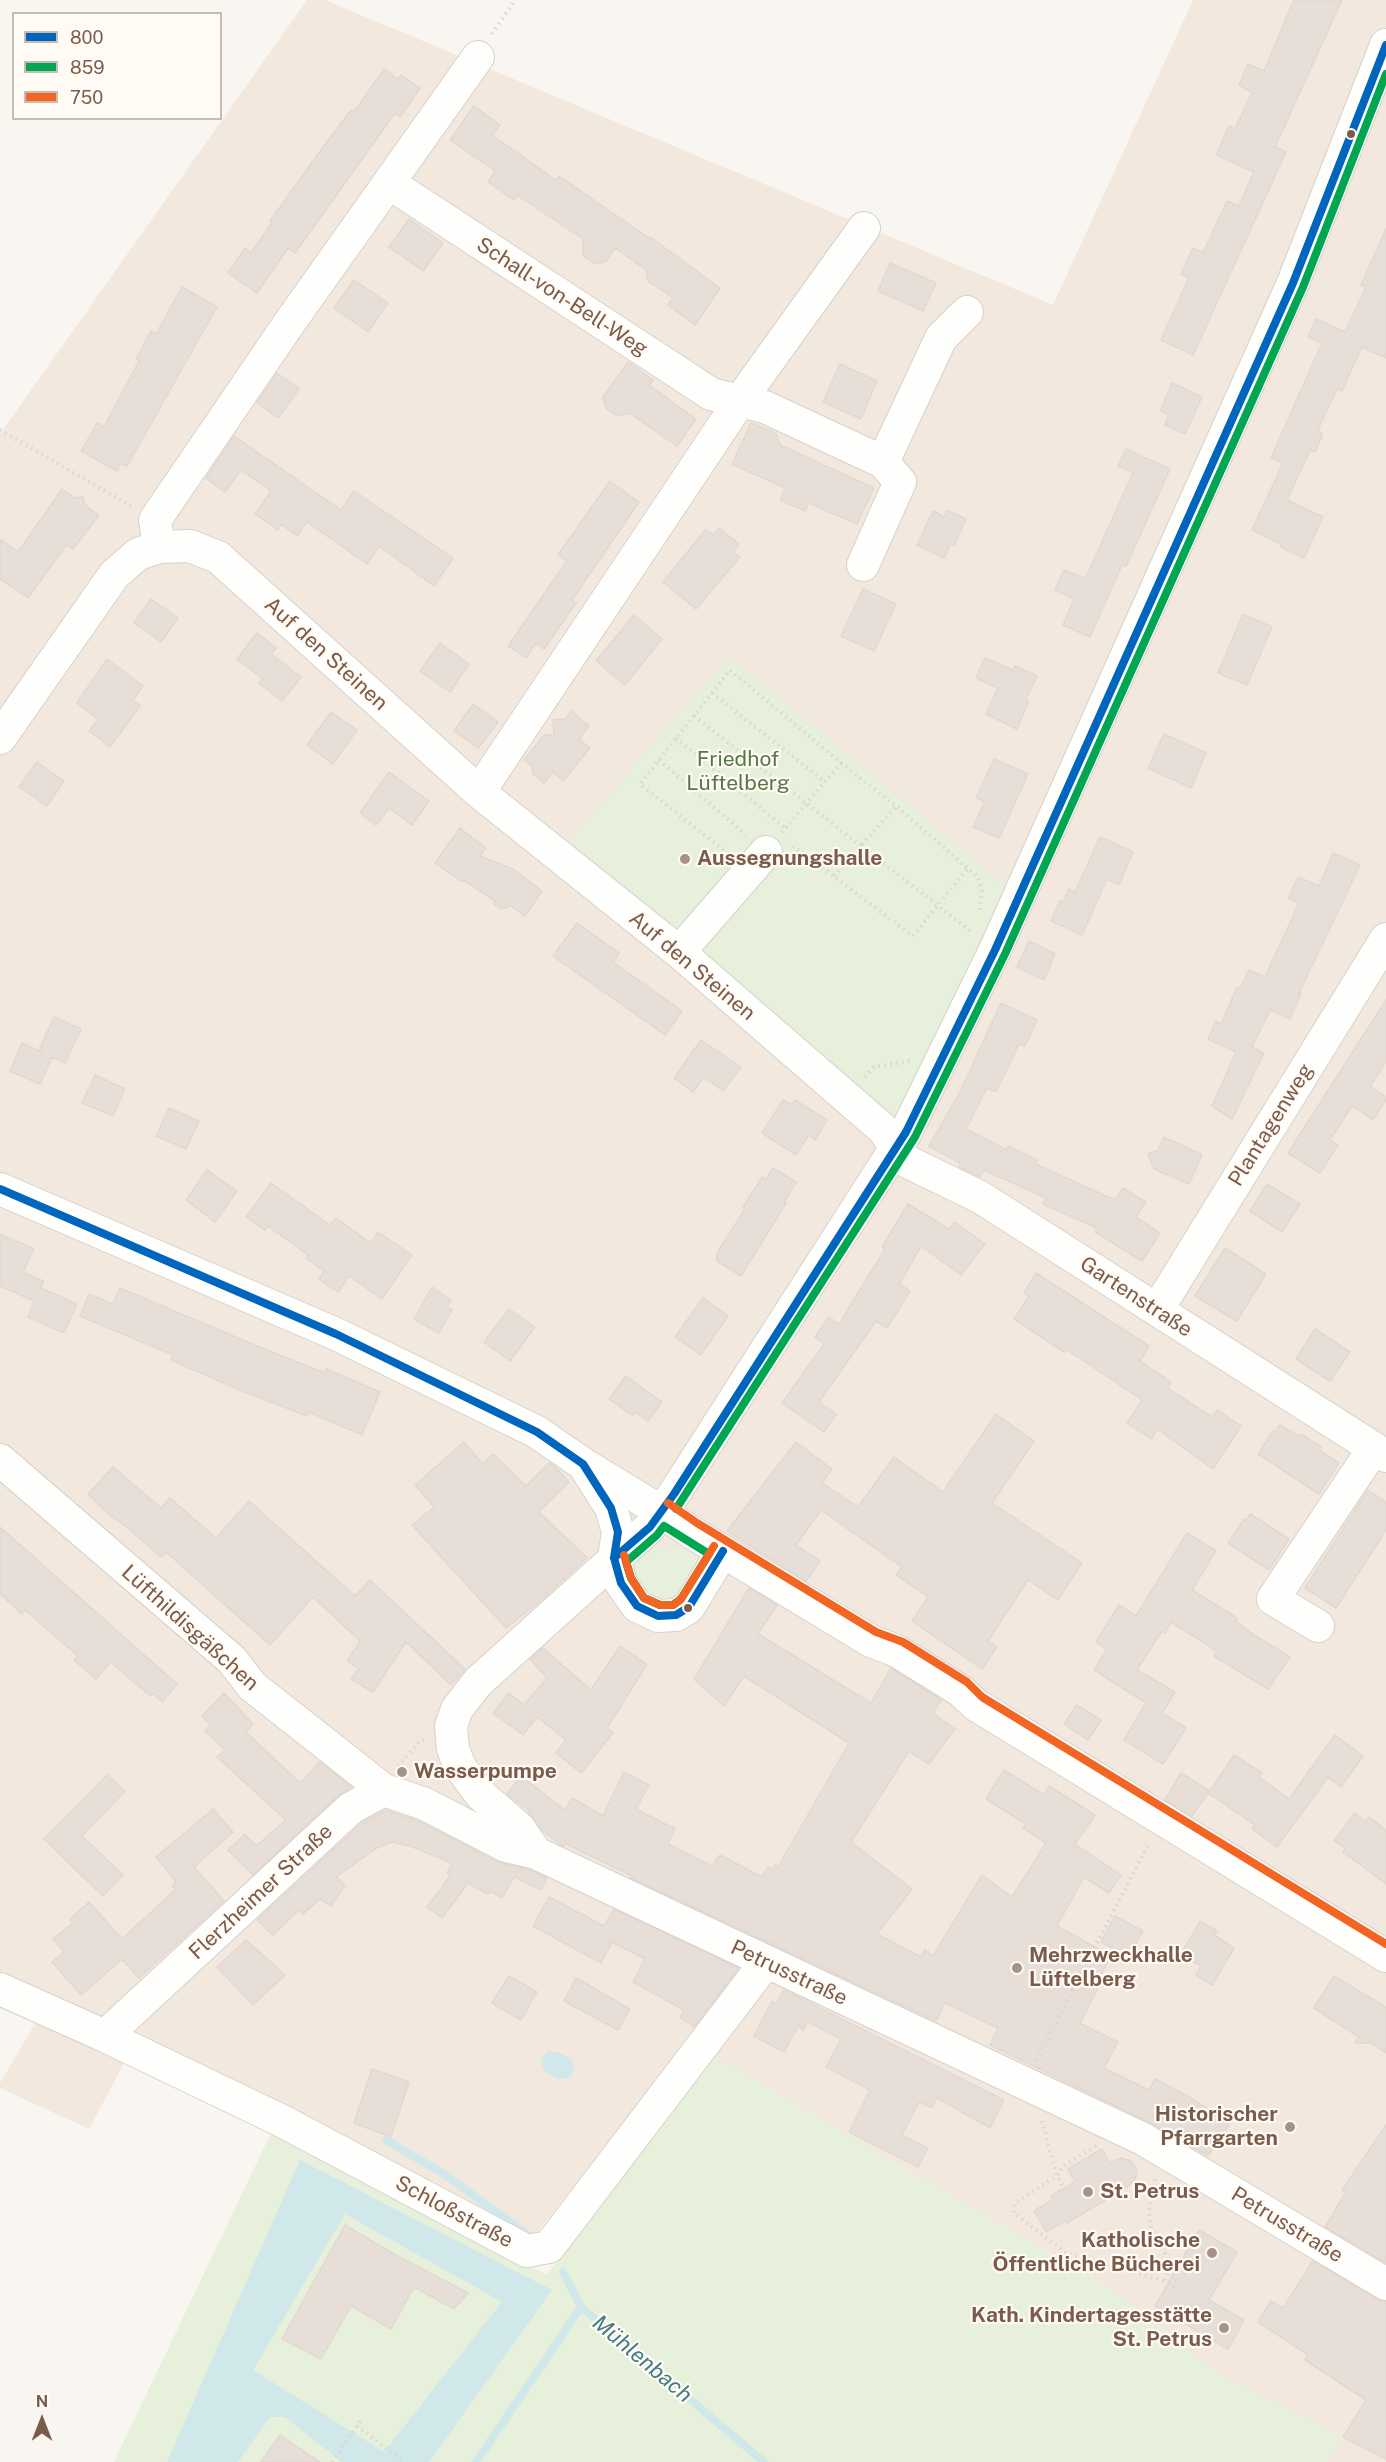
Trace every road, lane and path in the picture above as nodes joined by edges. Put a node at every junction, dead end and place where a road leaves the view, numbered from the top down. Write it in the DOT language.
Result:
graph roads {
  1 [pos="515,0"];
  2 [pos="1386,45"];
  3 [pos="478,57"];
  4 [pos="389,183"];
  5 [pos="864,228"];
  6 [pos="967,312"];
  7 [pos="740,402"];
  8 [pos="0,430"];
  9 [pos="883,462"];
  10 [pos="157,534"];
  11 [pos="863,565"];
  12 [pos="712,693"];
  13 [pos="694,716"];
  14 [pos="0,738"];
  15 [pos="676,738"];
  16 [pos="658,760"];
  17 [pos="841,763"];
  18 [pos="824,781"];
  19 [pos="479,792"];
  20 [pos="805,802"];
  21 [pos="896,806"];
  22 [pos="785,828"];
  23 [pos="772,844"];
  24 [pos="861,846"];
  25 [pos="729,854"];
  26 [pos="968,868"];
  27 [pos="834,876"];
  28 [pos="938,905"];
  29 [pos="978,916"];
  30 [pos="975,924"];
  31 [pos="1386,939"];
  32 [pos="984,941"];
  33 [pos="679,952"];
  34 [pos="944,1056"];
  35 [pos="847,1098"];
  36 [pos="896,1149"];
  37 [pos="0,1189"];
  38 [pos="1157,1310"];
  39 [pos="1380,1452"];
  40 [pos="0,1460"];
  41 [pos="583,1464"];
  42 [pos="662,1512"];
  43 [pos="723,1551"];
  44 [pos="614,1558"];
  45 [pos="1317,1626"];
  46 [pos="384,1790"];
  47 [pos="1162,1817"];
  48 [pos="536,1853"];
  49 [pos="1386,1956"];
  50 [pos="766,1962"];
  51 [pos="0,1989"];
  52 [pos="105,2036"];
  53 [pos="1034,2090"];
  54 [pos="1098,2144"];
  55 [pos="1170,2154"];
  56 [pos="1057,2176"];
  57 [pos="1064,2188"];
  58 [pos="1178,2279"];
  59 [pos="1164,2281"];
  60 [pos="1386,2284"];
  61 [pos="362,2419"];
  62 [pos="357,2426"];
  63 [pos="332,2462"];
  64 [pos="404,2462"];
  1 -- 3 [label="path"];
  2 -- 32 [label="street"];
  3 -- 4 [label="street"];
  4 -- 7 [label="street, Schall-von-Bell-Weg"];
  4 -- 10 [label="street"];
  5 -- 7 [label="street"];
  6 -- 9 [label="street"];
  7 -- 9 [label="street, Schall-von-Bell-Weg"];
  7 -- 19 [label="street"];
  8 -- 10 [label="path"];
  9 -- 11 [label="street"];
  10 -- 14 [label="street, Auf den Steinen"];
  10 -- 19 [label="street, Auf den Steinen"];
  12 -- 13 [label="path"];
  12 -- 17 [label="path"];
  12 -- 18 [label="path"];
  13 -- 15 [label="path"];
  13 -- 20 [label="path"];
  15 -- 16 [label="path"];
  15 -- 22 [label="path"];
  16 -- 23 [label="path"];
  16 -- 25 [label="path"];
  17 -- 18 [label="path"];
  17 -- 21 [label="path"];
  18 -- 20 [label="path"];
  19 -- 33 [label="street, Auf den Steinen"];
  20 -- 22 [label="path"];
  20 -- 24 [label="path"];
  21 -- 24 [label="path"];
  21 -- 26 [label="path"];
  22 -- 23 [label="path"];
  23 -- 27 [label="path"];
  23 -- 33 [label="street"];
  24 -- 27 [label="path"];
  24 -- 28 [label="path"];
  26 -- 28 [label="path"];
  26 -- 29 [label="path"];
  27 -- 28 [label="path"];
  28 -- 32 [label="path"];
  30 -- 32 [label="path"];
  31 -- 38 [label="street, Plantagenweg"];
  32 -- 34 [label="street"];
  33 -- 35 [label="street, Auf den Steinen"];
  34 -- 35 [label="path"];
  34 -- 36 [label="street"];
  35 -- 36 [label="street, Auf den Steinen"];
  36 -- 38 [label="street, Gartenstraße"];
  36 -- 42 [label="street"];
  37 -- 41 [label="street"];
  38 -- 39 [label="street, Gartenstraße"];
  39 -- 45 [label="street, Gartenstraße"];
  40 -- 46 [label="street, Lüfthildisgäßchen"];
  41 -- 42 [label="street"];
  41 -- 44 [label="street"];
  42 -- 43 [label="street"];
  42 -- 44 [label="street"];
  43 -- 44 [label="street"];
  43 -- 47 [label="street"];
  44 -- 48 [label="street"];
  46 -- 48 [label="street"];
  46 -- 52 [label="street, Flerzheimer Straße"];
  47 -- 49 [label="street"];
  47 -- 53 [label="path"];
  48 -- 50 [label="street, Petrusstraße"];
  50 -- 52 [label="street, Schloßstraße"];
  50 -- 53 [label="street, Petrusstraße"];
  51 -- 52 [label="street"];
  53 -- 55 [label="street, Petrusstraße"];
  53 -- 56 [label="path"];
  54 -- 56 [label="path"];
  55 -- 59 [label="path"];
  55 -- 60 [label="street, Petrusstraße"];
  56 -- 57 [label="path"];
  56 -- 59 [label="path"];
  58 -- 59 [label="path"];
  61 -- 62 [label="path"];
  62 -- 63 [label="path"];
  62 -- 64 [label="path"];
}
